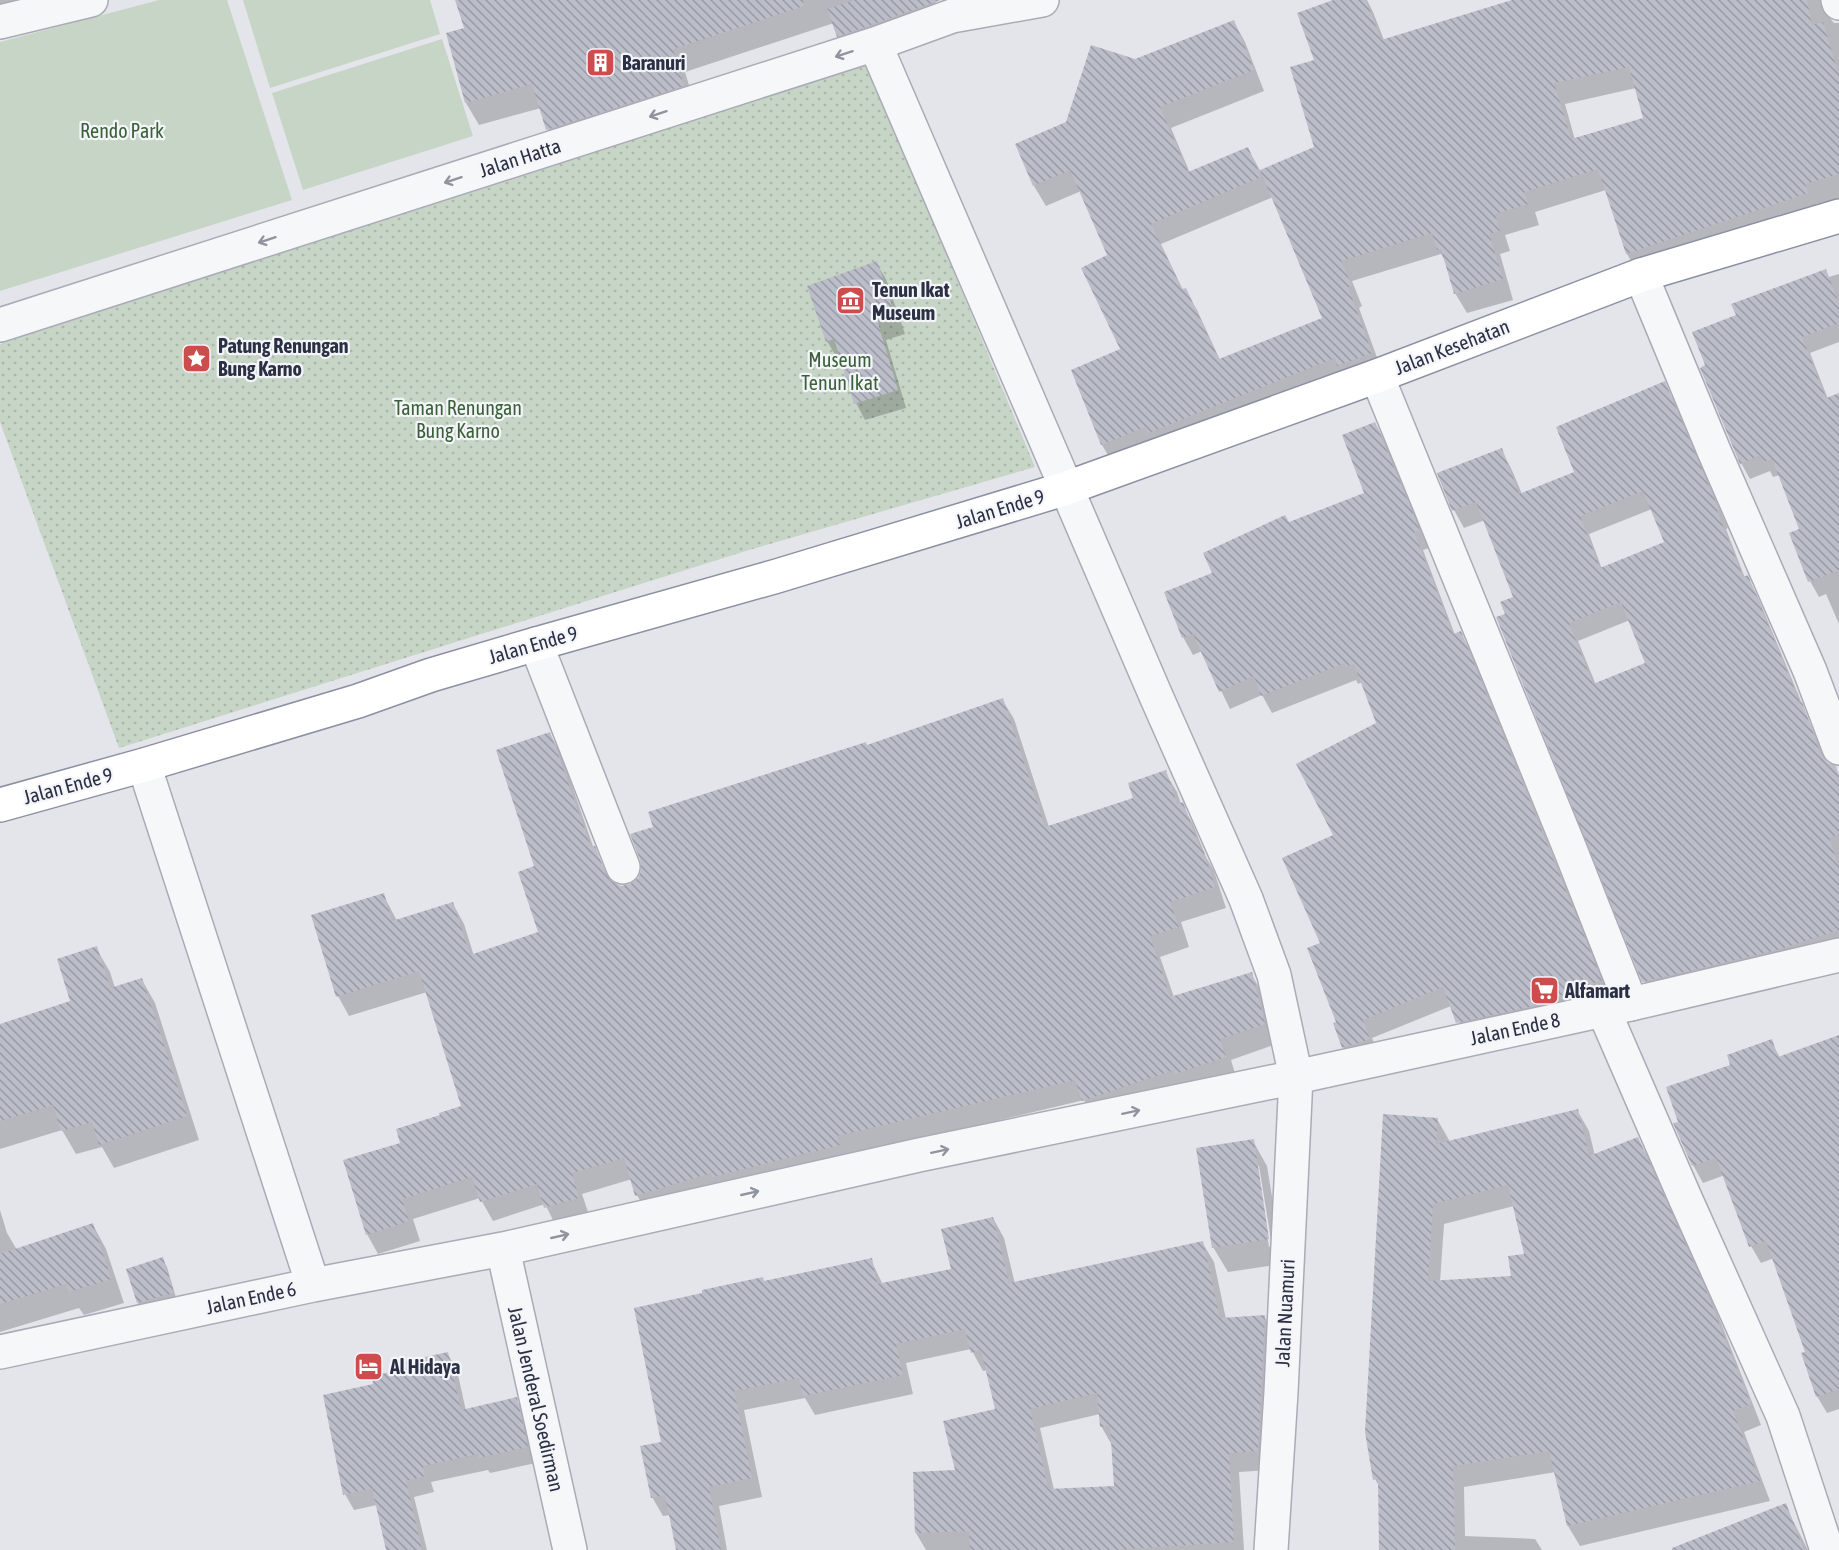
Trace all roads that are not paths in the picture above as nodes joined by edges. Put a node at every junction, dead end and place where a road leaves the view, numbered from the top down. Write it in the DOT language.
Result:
graph roads {
  1 [pos="91,0"];
  2 [pos="1042,0"];
  3 [pos="950,8"];
  4 [pos="0,22"];
  5 [pos="875,44"];
  6 [pos="1839,216"];
  7 [pos="1641,275"];
  8 [pos="0,325"];
  9 [pos="1377,376"];
  10 [pos="1067,488"];
  11 [pos="536,644"];
  12 [pos="1839,748"];
  13 [pos="144,765"];
  14 [pos="0,805"];
  15 [pos="623,867"];
  16 [pos="1839,955"];
  17 [pos="1617,1007"];
  18 [pos="1296,1077"];
  19 [pos="502,1249"];
  20 [pos="313,1285"];
  21 [pos="0,1352"];
  22 [pos="570,1550"];
  23 [pos="1271,1550"];
  24 [pos="1827,1550"];
  1 -- 4 [label="street"];
  2 -- 3 [label="street, Jalan Hatta"];
  3 -- 5 [label="street, Jalan Hatta"];
  5 -- 8 [label="street, Jalan Hatta, one-way"];
  5 -- 10 [label="street, Jalan Nuamuri"];
  6 -- 7 [label="highway, Jalan Kesehatan"];
  7 -- 9 [label="highway, Jalan Kesehatan"];
  7 -- 12 [label="street"];
  9 -- 10 [label="highway, Jalan Kesehatan"];
  9 -- 17 [label="street"];
  10 -- 11 [label="highway, Jalan Ende 9"];
  10 -- 18 [label="street, Jalan Nuamuri"];
  11 -- 13 [label="highway, Jalan Ende 9"];
  11 -- 15 [label="street"];
  13 -- 14 [label="highway, Jalan Ende 9"];
  13 -- 20 [label="street"];
  16 -- 17 [label="street, Jalan Ende 8"];
  17 -- 18 [label="street, Jalan Ende 8"];
  17 -- 24 [label="street"];
  19 -- 18 [label="street, Jalan Ende 8, one-way"];
  18 -- 23 [label="street, Jalan Nuamuri"];
  19 -- 20 [label="street, Jalan Ende 6"];
  19 -- 22 [label="street, Jalan Jenderal Soedirman"];
  20 -- 21 [label="street, Jalan Ende 6"];
}
